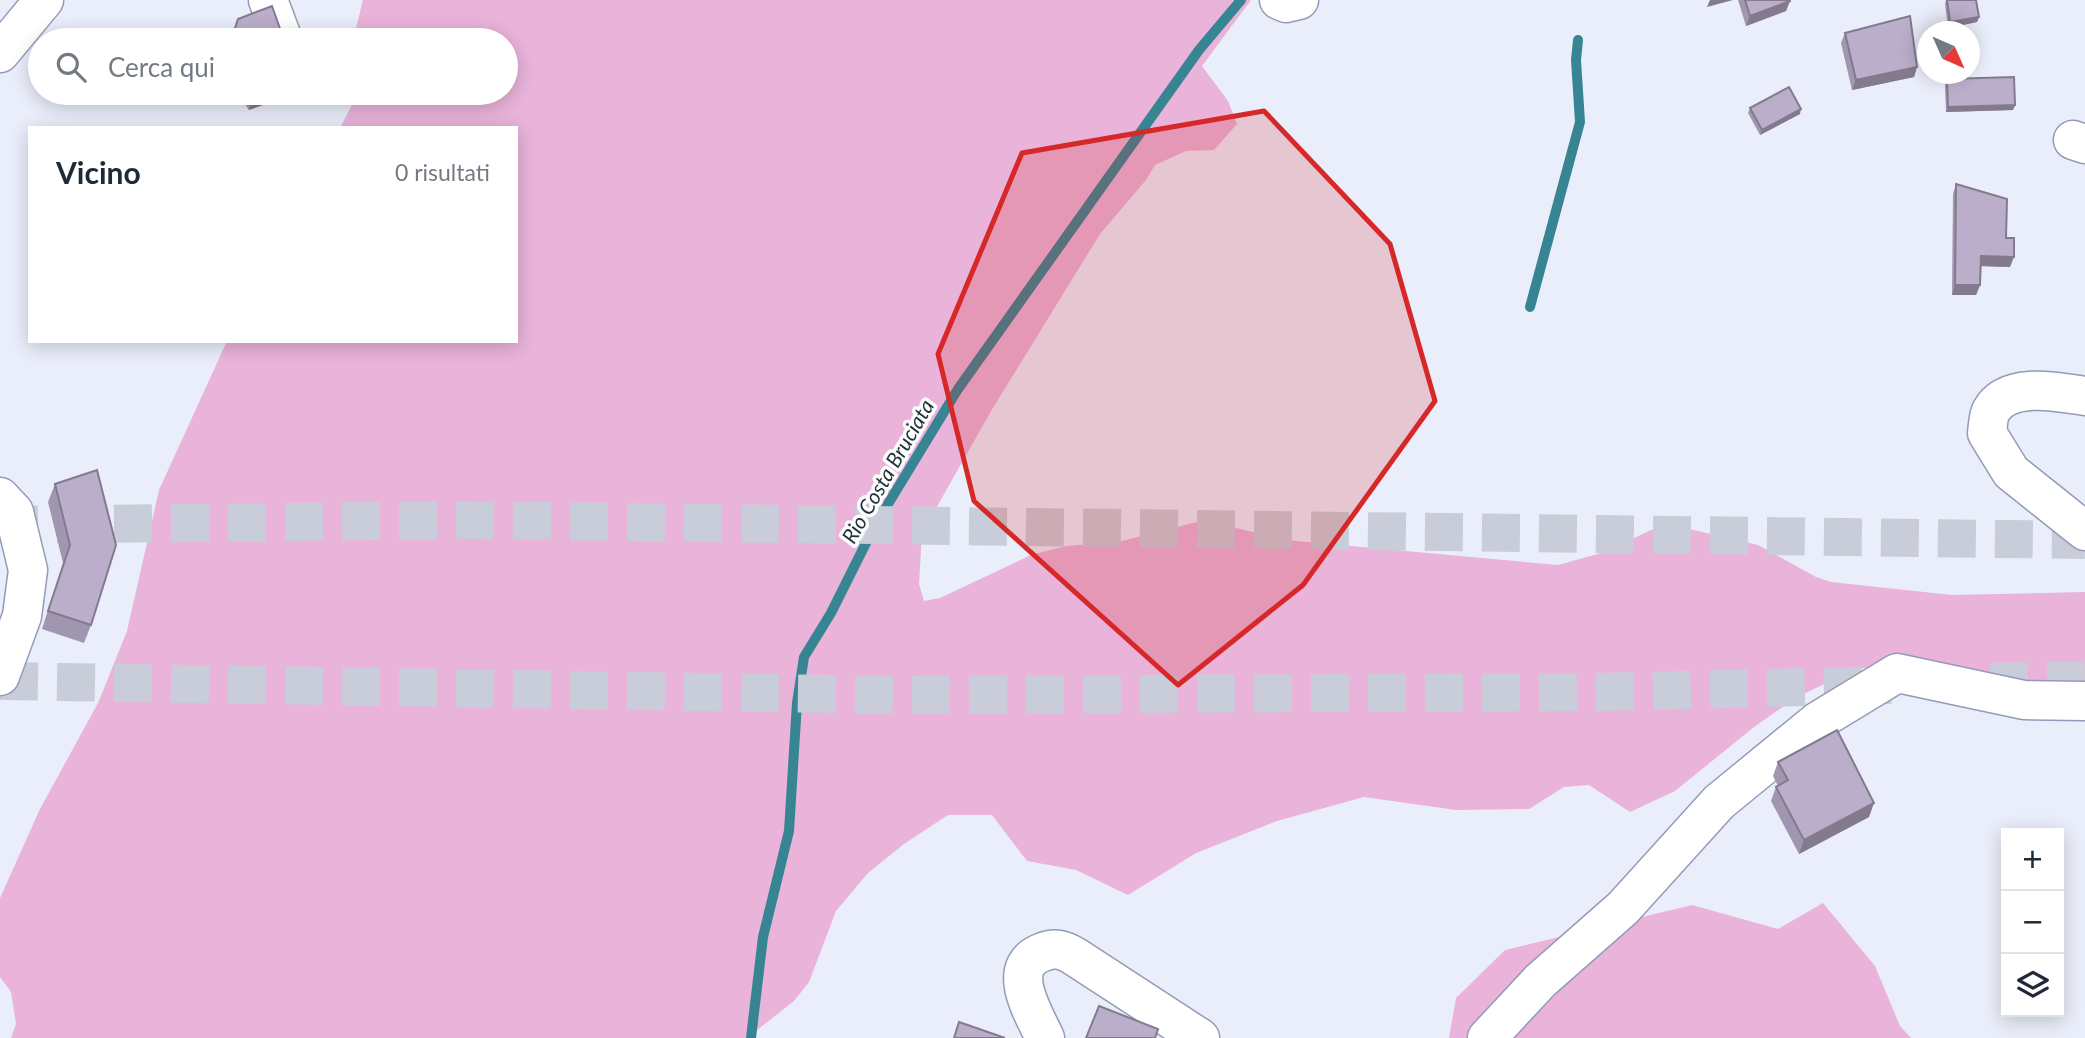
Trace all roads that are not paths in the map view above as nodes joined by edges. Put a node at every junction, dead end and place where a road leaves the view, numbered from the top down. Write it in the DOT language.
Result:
graph roads {
  1 [pos="44,0"];
  2 [pos="268,0"];
  3 [pos="1279,0"];
  4 [pos="1299,0"];
  5 [pos="278,28"];
  6 [pos="0,53"];
  7 [pos="2085,396"];
  8 [pos="5,507"];
  9 [pos="2085,531"];
  10 [pos="0,676"];
  11 [pos="2085,701"];
  12 [pos="1045,1038"];
  13 [pos="1200,1038"];
  14 [pos="1487,1038"];
  1 -- 6 [label="street"];
  2 -- 5 [label="street"];
  3 -- 4 [label="street"];
  7 -- 9 [label="street"];
  8 -- 10 [label="street"];
  11 -- 14 [label="street"];
  12 -- 13 [label="street"];
}
